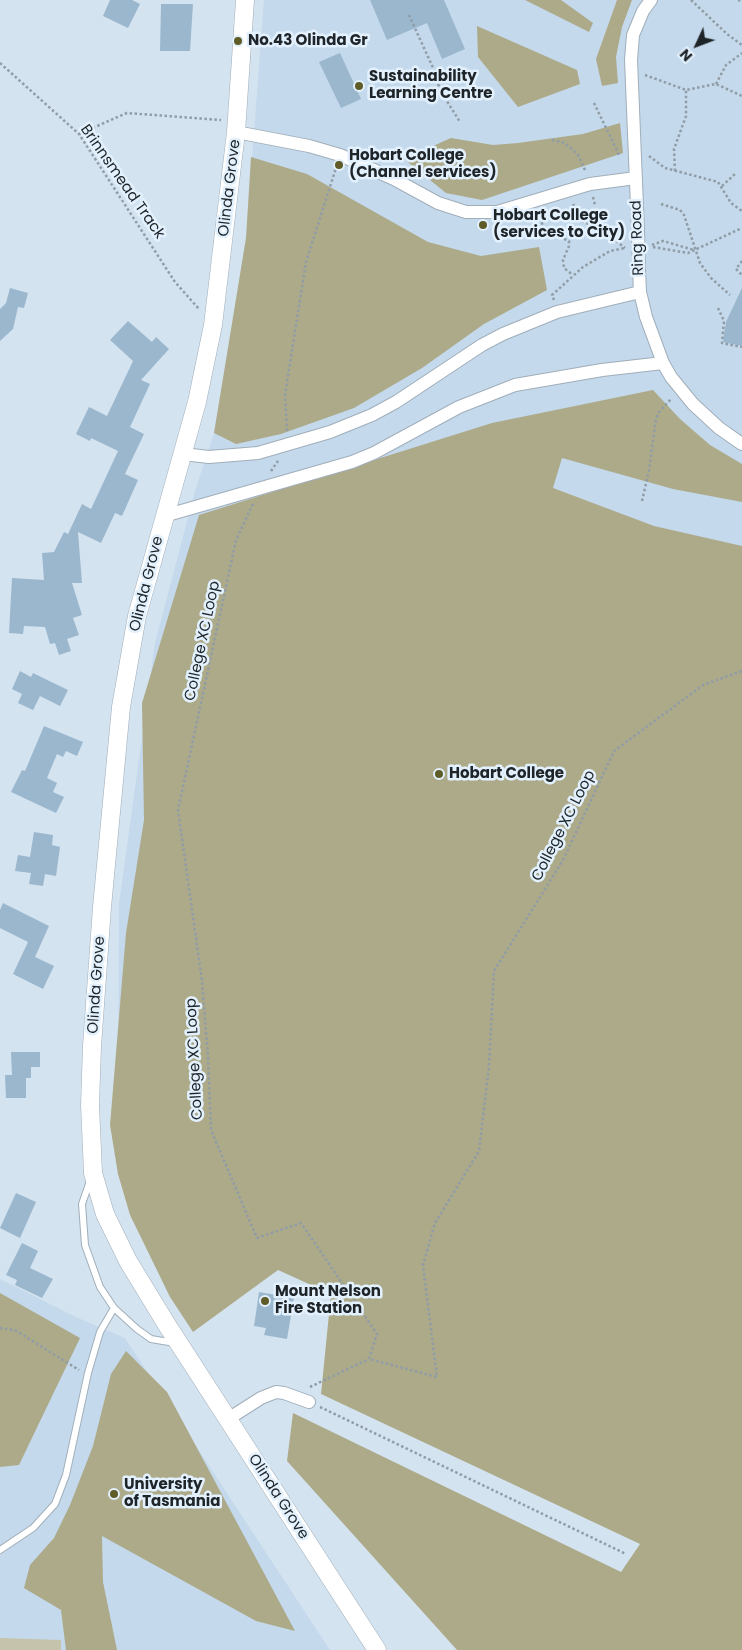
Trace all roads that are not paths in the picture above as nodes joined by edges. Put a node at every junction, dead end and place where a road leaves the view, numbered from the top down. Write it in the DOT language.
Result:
graph roads {
  1 [pos="245,0"];
  2 [pos="651,0"];
  3 [pos="237,127"];
  4 [pos="636,178"];
  5 [pos="640,292"];
  6 [pos="663,363"];
  7 [pos="742,444"];
  8 [pos="183,454"];
  9 [pos="164,516"];
  10 [pos="93,1173"];
  11 [pos="114,1308"];
  12 [pos="180,1344"];
  13 [pos="309,1402"];
  14 [pos="228,1419"];
  15 [pos="0,1550"];
  16 [pos="377,1650"];
  1 -- 3 [label="main road, Olinda Grove"];
  2 -- 4 [label="street, Ring Road"];
  3 -- 4 [label="street"];
  3 -- 8 [label="main road, Olinda Grove"];
  4 -- 5 [label="street, Ring Road, bridge"];
  5 -- 6 [label="street, Ring Road"];
  5 -- 8 [label="street"];
  6 -- 7 [label="street, Ring Road"];
  6 -- 9 [label="street"];
  8 -- 9 [label="main road, Olinda Grove"];
  9 -- 10 [label="main road, Olinda Grove"];
  10 -- 11 [label="lane, Olinda Grove"];
  10 -- 12 [label="main road, Olinda Grove"];
  11 -- 12 [label="lane, Olinda Grove"];
  11 -- 15 [label="lane"];
  12 -- 14 [label="main road, Olinda Grove"];
  13 -- 14 [label="street"];
  14 -- 16 [label="main road, Olinda Grove"];
}
